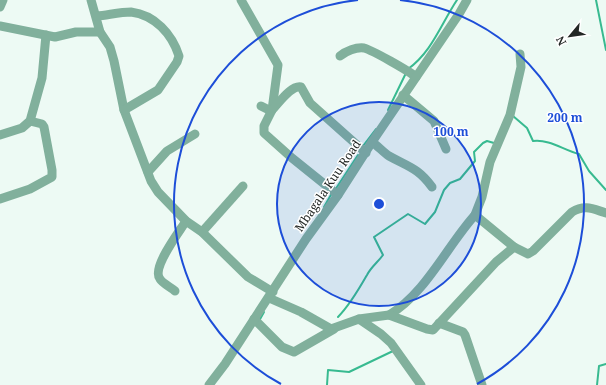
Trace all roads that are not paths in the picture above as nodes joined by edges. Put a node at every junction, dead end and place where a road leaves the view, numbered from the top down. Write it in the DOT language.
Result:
graph roads {
  1 [pos="3,0"];
  2 [pos="91,0"];
  3 [pos="242,0"];
  4 [pos="467,0"];
  5 [pos="0,7"];
  6 [pos="97,16"];
  7 [pos="0,26"];
  8 [pos="100,32"];
  9 [pos="46,35"];
  10 [pos="520,54"];
  11 [pos="340,56"];
  12 [pos="416,77"];
  13 [pos="403,95"];
  14 [pos="261,106"];
  15 [pos="124,110"];
  16 [pos="272,110"];
  17 [pos="30,121"];
  18 [pos="195,134"];
  19 [pos="0,135"];
  20 [pos="372,142"];
  21 [pos="446,149"];
  22 [pos="366,152"];
  23 [pos="148,172"];
  24 [pos="243,186"];
  25 [pos="432,187"];
  26 [pos="338,195"];
  27 [pos="0,199"];
  28 [pos="606,213"];
  29 [pos="475,215"];
  30 [pos="186,221"];
  31 [pos="202,232"];
  32 [pos="514,247"];
  33 [pos="175,291"];
  34 [pos="271,295"];
  35 [pos="389,315"];
  36 [pos="254,319"];
  37 [pos="360,319"];
  38 [pos="439,323"];
  39 [pos="334,329"];
  40 [pos="209,385"];
  41 [pos="421,385"];
  42 [pos="482,385"];
  1 -- 5 [label="street"];
  2 -- 6 [label="street"];
  3 -- 16 [label="street"];
  4 -- 12 [label="street, Mbagala Kuu Road"];
  6 -- 8 [label="street"];
  6 -- 15 [label="street"];
  7 -- 9 [label="street"];
  8 -- 9 [label="street"];
  8 -- 15 [label="street"];
  9 -- 17 [label="street"];
  10 -- 29 [label="street"];
  11 -- 12 [label="street"];
  12 -- 13 [label="street, Mbagala Kuu Road"];
  13 -- 20 [label="street, Mbagala Kuu Road"];
  13 -- 21 [label="street"];
  14 -- 16 [label="street"];
  15 -- 23 [label="street"];
  16 -- 22 [label="street"];
  16 -- 26 [label="street"];
  17 -- 19 [label="street"];
  17 -- 27 [label="street"];
  18 -- 23 [label="street"];
  20 -- 22 [label="street, Mbagala Kuu Road"];
  20 -- 25 [label="street"];
  22 -- 26 [label="street, Mbagala Kuu Road"];
  23 -- 30 [label="street"];
  24 -- 31 [label="street"];
  26 -- 34 [label="street, Mbagala Kuu Road"];
  28 -- 32 [label="street"];
  29 -- 32 [label="street"];
  29 -- 35 [label="street"];
  30 -- 31 [label="street"];
  30 -- 33 [label="street"];
  31 -- 34 [label="street"];
  32 -- 38 [label="street"];
  34 -- 36 [label="street, Mbagala Kuu Road"];
  34 -- 39 [label="street"];
  35 -- 37 [label="street"];
  35 -- 38 [label="street"];
  36 -- 39 [label="street"];
  36 -- 40 [label="street, Mbagala Kuu Road"];
  37 -- 39 [label="street"];
  37 -- 41 [label="street"];
  38 -- 42 [label="street"];
}
